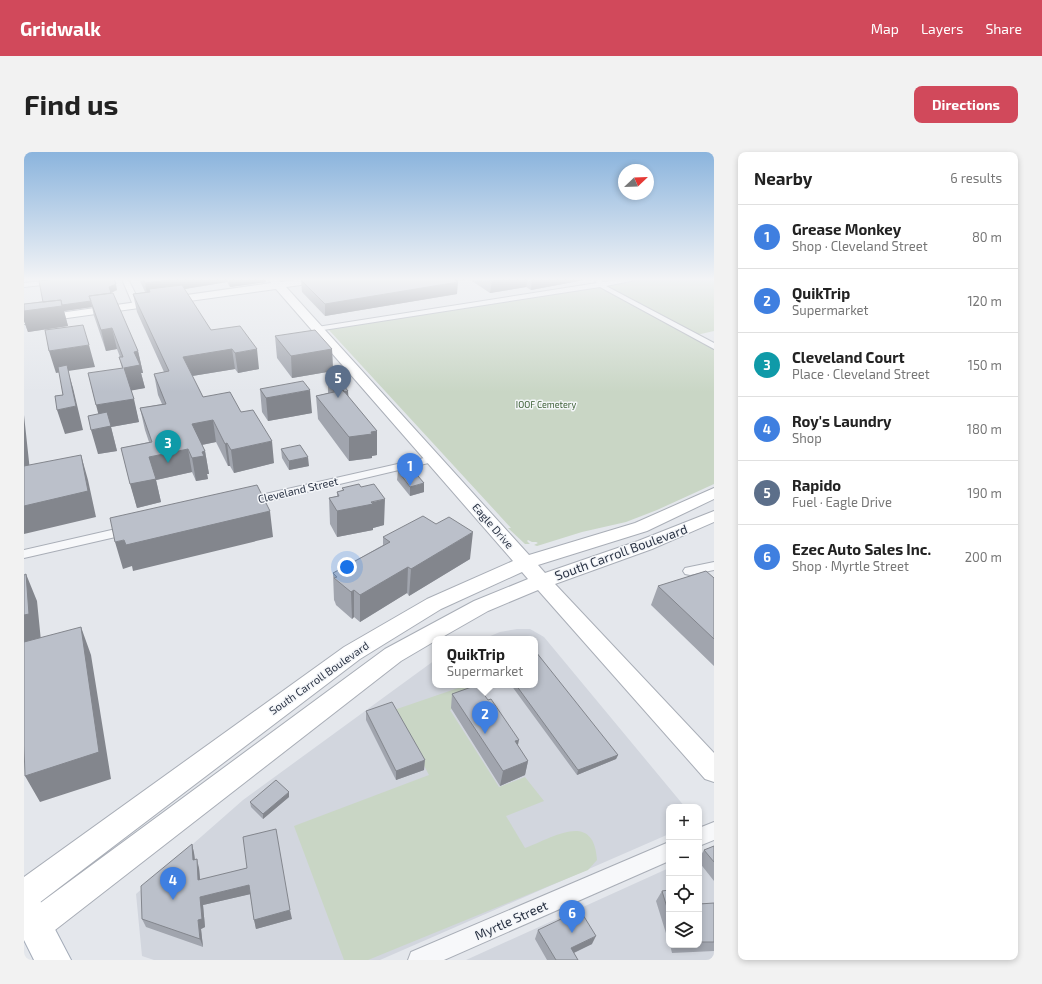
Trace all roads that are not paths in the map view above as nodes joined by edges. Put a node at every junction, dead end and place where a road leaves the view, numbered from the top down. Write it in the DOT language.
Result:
graph roads {
  1 [pos="54,317"];
  2 [pos="306,317"];
  3 [pos="397,317"];
  4 [pos="658,317"];
  5 [pos="24,321"];
  6 [pos="317,329"];
  7 [pos="714,346"];
  8 [pos="433,459"];
  9 [pos="714,493"];
  10 [pos="234,505"];
  11 [pos="714,516"];
  12 [pos="138,528"];
  13 [pos="24,554"];
  14 [pos="525,563"];
  15 [pos="714,566"];
  16 [pos="690,572"];
  17 [pos="542,581"];
  18 [pos="352,653"];
  19 [pos="372,670"];
  20 [pos="714,772"];
  21 [pos="714,831"];
  22 [pos="702,836"];
  23 [pos="666,851"];
  24 [pos="24,895"];
  25 [pos="28,922"];
  26 [pos="53,960"];
  27 [pos="419,960"];
  1 -- 5 [label="street"];
  2 -- 6 [label="street, Eagle Drive"];
  3 -- 6 [label="street"];
  4 -- 7 [label="street"];
  6 -- 8 [label="street, Eagle Drive"];
  8 -- 10 [label="street, Cleveland Street"];
  8 -- 14 [label="street, Eagle Drive"];
  9 -- 14 [label="street, South Carroll Boulevard"];
  11 -- 17 [label="street, South Carroll Boulevard"];
  12 -- 13 [label="street"];
  14 -- 17 [label="street, Eagle Drive"];
  14 -- 18 [label="street, South Carroll Boulevard"];
  15 -- 16 [label="street"];
  17 -- 19 [label="street, South Carroll Boulevard"];
  17 -- 20 [label="street, Eagle Drive"];
  18 -- 19 [label="street"];
  18 -- 24 [label="street, South Carroll Boulevard"];
  19 -- 25 [label="street, South Carroll Boulevard"];
  21 -- 22 [label="street"];
  23 -- 27 [label="street, Myrtle Street"];
  25 -- 26 [label="main road"];
}
